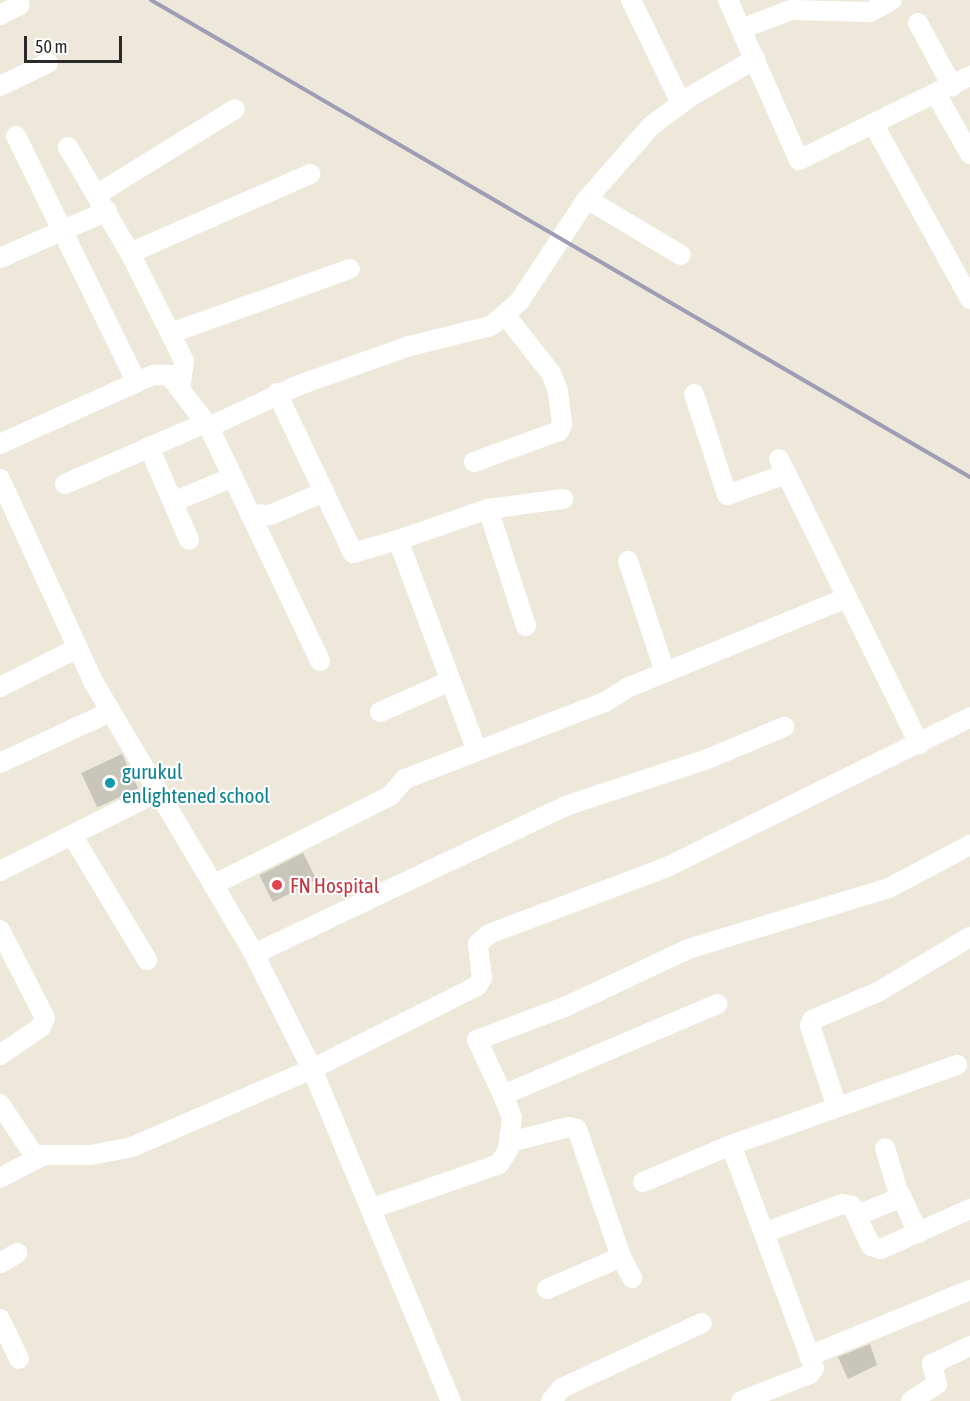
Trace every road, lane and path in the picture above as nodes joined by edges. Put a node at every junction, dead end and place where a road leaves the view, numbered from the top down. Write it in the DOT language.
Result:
graph roads {
  1 [pos="631,0"];
  2 [pos="729,0"];
  3 [pos="891,0"];
  4 [pos="20,6"];
  5 [pos="0,15"];
  6 [pos="918,23"];
  7 [pos="741,29"];
  8 [pos="755,60"];
  9 [pos="48,63"];
  10 [pos="970,76"];
  11 [pos="0,86"];
  12 [pos="944,90"];
  13 [pos="681,103"];
  14 [pos="235,109"];
  15 [pos="874,125"];
  16 [pos="16,136"];
  17 [pos="69,147"];
  18 [pos="970,154"];
  19 [pos="310,174"];
  20 [pos="586,200"];
  21 [pos="101,203"];
  22 [pos="64,231"];
  23 [pos="130,253"];
  24 [pos="681,255"];
  25 [pos="0,258"];
  26 [pos="350,268"];
  27 [pos="970,299"];
  28 [pos="506,316"];
  29 [pos="171,333"];
  30 [pos="136,381"];
  31 [pos="180,388"];
  32 [pos="694,394"];
  33 [pos="281,401"];
  34 [pos="207,425"];
  35 [pos="0,444"];
  36 [pos="149,447"];
  37 [pos="474,462"];
  38 [pos="232,477"];
  39 [pos="0,479"];
  40 [pos="64,484"];
  41 [pos="324,492"];
  42 [pos="563,499"];
  43 [pos="173,502"];
  44 [pos="488,509"];
  45 [pos="250,514"];
  46 [pos="189,540"];
  47 [pos="398,540"];
  48 [pos="628,561"];
  49 [pos="846,598"];
  50 [pos="526,626"];
  51 [pos="78,648"];
  52 [pos="320,661"];
  53 [pos="665,672"];
  54 [pos="450,681"];
  55 [pos="0,687"];
  56 [pos="110,712"];
  57 [pos="380,712"];
  58 [pos="970,717"];
  59 [pos="784,727"];
  60 [pos="919,744"];
  61 [pos="477,751"];
  62 [pos="0,763"];
  63 [pos="158,792"];
  64 [pos="72,835"];
  65 [pos="970,845"];
  66 [pos="0,871"];
  67 [pos="213,885"];
  68 [pos="0,930"];
  69 [pos="970,937"];
  70 [pos="254,954"];
  71 [pos="147,960"];
  72 [pos="717,1004"];
  73 [pos="0,1055"];
  74 [pos="957,1065"];
  75 [pos="312,1069"];
  76 [pos="503,1095"];
  77 [pos="0,1104"];
  78 [pos="837,1107"];
  79 [pos="510,1142"];
  80 [pos="731,1145"];
  81 [pos="885,1148"];
  82 [pos="36,1158"];
  83 [pos="0,1178"];
  84 [pos="643,1182"];
  85 [pos="901,1196"];
  86 [pos="373,1208"];
  87 [pos="970,1209"];
  88 [pos="858,1215"];
  89 [pos="764,1233"];
  90 [pos="918,1233"];
  91 [pos="621,1257"];
  92 [pos="632,1278"];
  93 [pos="548,1289"];
  94 [pos="970,1290"];
  95 [pos="0,1319"];
  96 [pos="702,1323"];
  97 [pos="970,1346"];
  98 [pos="809,1356"];
  99 [pos="19,1359"];
  100 [pos="451,1401"];
  101 [pos="551,1401"];
  102 [pos="741,1401"];
  103 [pos="911,1401"];
  1 -- 13 [label="street"];
  2 -- 7 [label="street"];
  3 -- 7 [label="street"];
  4 -- 5 [label="street"];
  6 -- 12 [label="street"];
  7 -- 8 [label="street"];
  8 -- 13 [label="street"];
  8 -- 15 [label="street"];
  9 -- 11 [label="street"];
  10 -- 12 [label="street"];
  12 -- 15 [label="street"];
  12 -- 18 [label="street"];
  13 -- 20 [label="street"];
  14 -- 21 [label="street"];
  15 -- 27 [label="street"];
  16 -- 22 [label="street"];
  17 -- 21 [label="street"];
  19 -- 23 [label="street"];
  20 -- 24 [label="street"];
  20 -- 28 [label="street"];
  21 -- 22 [label="street"];
  21 -- 23 [label="street"];
  22 -- 25 [label="street"];
  22 -- 30 [label="street"];
  23 -- 29 [label="street"];
  26 -- 29 [label="street"];
  28 -- 33 [label="street"];
  28 -- 37 [label="street"];
  29 -- 31 [label="street"];
  30 -- 31 [label="street"];
  30 -- 35 [label="street"];
  31 -- 34 [label="street"];
  32 -- 49 [label="street"];
  33 -- 34 [label="street"];
  33 -- 41 [label="street"];
  34 -- 36 [label="street"];
  34 -- 38 [label="street"];
  36 -- 40 [label="street"];
  36 -- 43 [label="street"];
  38 -- 43 [label="street"];
  38 -- 45 [label="street"];
  39 -- 51 [label="street"];
  41 -- 45 [label="street"];
  41 -- 47 [label="street"];
  42 -- 44 [label="street"];
  43 -- 46 [label="street"];
  44 -- 47 [label="street"];
  44 -- 50 [label="street"];
  45 -- 52 [label="street"];
  47 -- 54 [label="street"];
  48 -- 53 [label="street"];
  49 -- 53 [label="street"];
  49 -- 60 [label="street"];
  51 -- 55 [label="street"];
  51 -- 56 [label="street"];
  53 -- 61 [label="street"];
  54 -- 57 [label="street"];
  54 -- 61 [label="street"];
  56 -- 62 [label="street"];
  56 -- 63 [label="street"];
  58 -- 60 [label="street"];
  59 -- 70 [label="street"];
  60 -- 75 [label="street"];
  61 -- 67 [label="street"];
  63 -- 64 [label="street"];
  63 -- 67 [label="street"];
  64 -- 66 [label="street"];
  64 -- 71 [label="street"];
  65 -- 76 [label="street"];
  67 -- 70 [label="street"];
  68 -- 73 [label="street"];
  69 -- 78 [label="street"];
  70 -- 75 [label="street"];
  72 -- 76 [label="street"];
  74 -- 78 [label="street"];
  75 -- 82 [label="street"];
  75 -- 86 [label="street"];
  76 -- 79 [label="street"];
  77 -- 82 [label="street"];
  78 -- 80 [label="street"];
  79 -- 86 [label="street"];
  79 -- 91 [label="street"];
  80 -- 84 [label="street"];
  80 -- 89 [label="street"];
  81 -- 85 [label="street"];
  82 -- 83 [label="street"];
  85 -- 88 [label="street"];
  85 -- 90 [label="street"];
  86 -- 100 [label="street"];
  87 -- 90 [label="street"];
  88 -- 89 [label="street"];
  88 -- 90 [label="street"];
  89 -- 98 [label="street"];
  91 -- 92 [label="street"];
  91 -- 93 [label="street"];
  94 -- 98 [label="street"];
  95 -- 99 [label="street"];
  96 -- 101 [label="street"];
  97 -- 103 [label="street"];
  98 -- 102 [label="street"];
}
